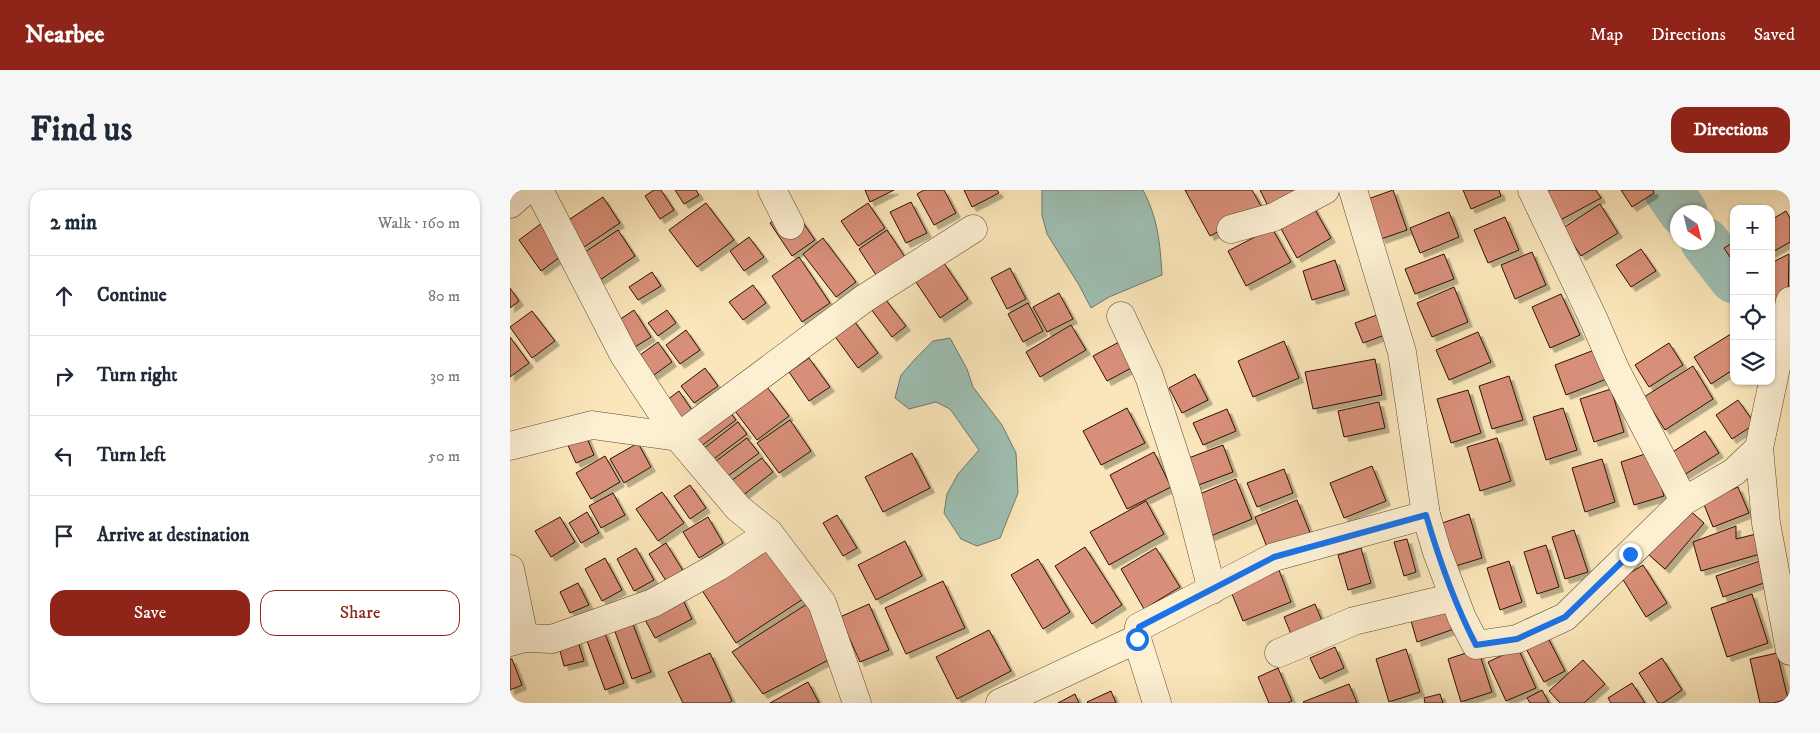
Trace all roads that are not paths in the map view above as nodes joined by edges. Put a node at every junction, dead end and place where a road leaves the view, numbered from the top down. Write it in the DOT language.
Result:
graph roads {
  1 [pos="526,190"];
  2 [pos="538,190"];
  3 [pos="772,190"];
  4 [pos="1325,190"];
  5 [pos="1353,190"];
  6 [pos="1532,190"];
  7 [pos="510,204"];
  8 [pos="790,225"];
  9 [pos="973,229"];
  10 [pos="1231,229"];
  11 [pos="1790,301"];
  12 [pos="1121,316"];
  13 [pos="678,437"];
  14 [pos="510,446"];
  15 [pos="1759,448"];
  16 [pos="1684,501"];
  17 [pos="1426,515"];
  18 [pos="769,533"];
  19 [pos="510,569"];
  20 [pos="1212,590"];
  21 [pos="1454,597"];
  22 [pos="1137,639"];
  23 [pos="517,640"];
  24 [pos="1790,651"];
  25 [pos="1279,653"];
  26 [pos="857,703"];
  27 [pos="1000,703"];
  28 [pos="1157,703"];
  1 -- 7 [label="street"];
  2 -- 13 [label="street"];
  3 -- 8 [label="street"];
  4 -- 10 [label="street"];
  5 -- 17 [label="street"];
  6 -- 16 [label="street"];
  9 -- 13 [label="street"];
  11 -- 15 [label="street"];
  12 -- 20 [label="street"];
  13 -- 14 [label="street"];
  13 -- 18 [label="street"];
  15 -- 16 [label="street"];
  15 -- 24 [label="street"];
  16 -- 21 [label="street"];
  17 -- 20 [label="street"];
  17 -- 21 [label="street"];
  18 -- 23 [label="street"];
  18 -- 26 [label="street"];
  19 -- 23 [label="street"];
  20 -- 22 [label="street"];
  21 -- 25 [label="street"];
  22 -- 27 [label="street"];
  22 -- 28 [label="street"];
}
